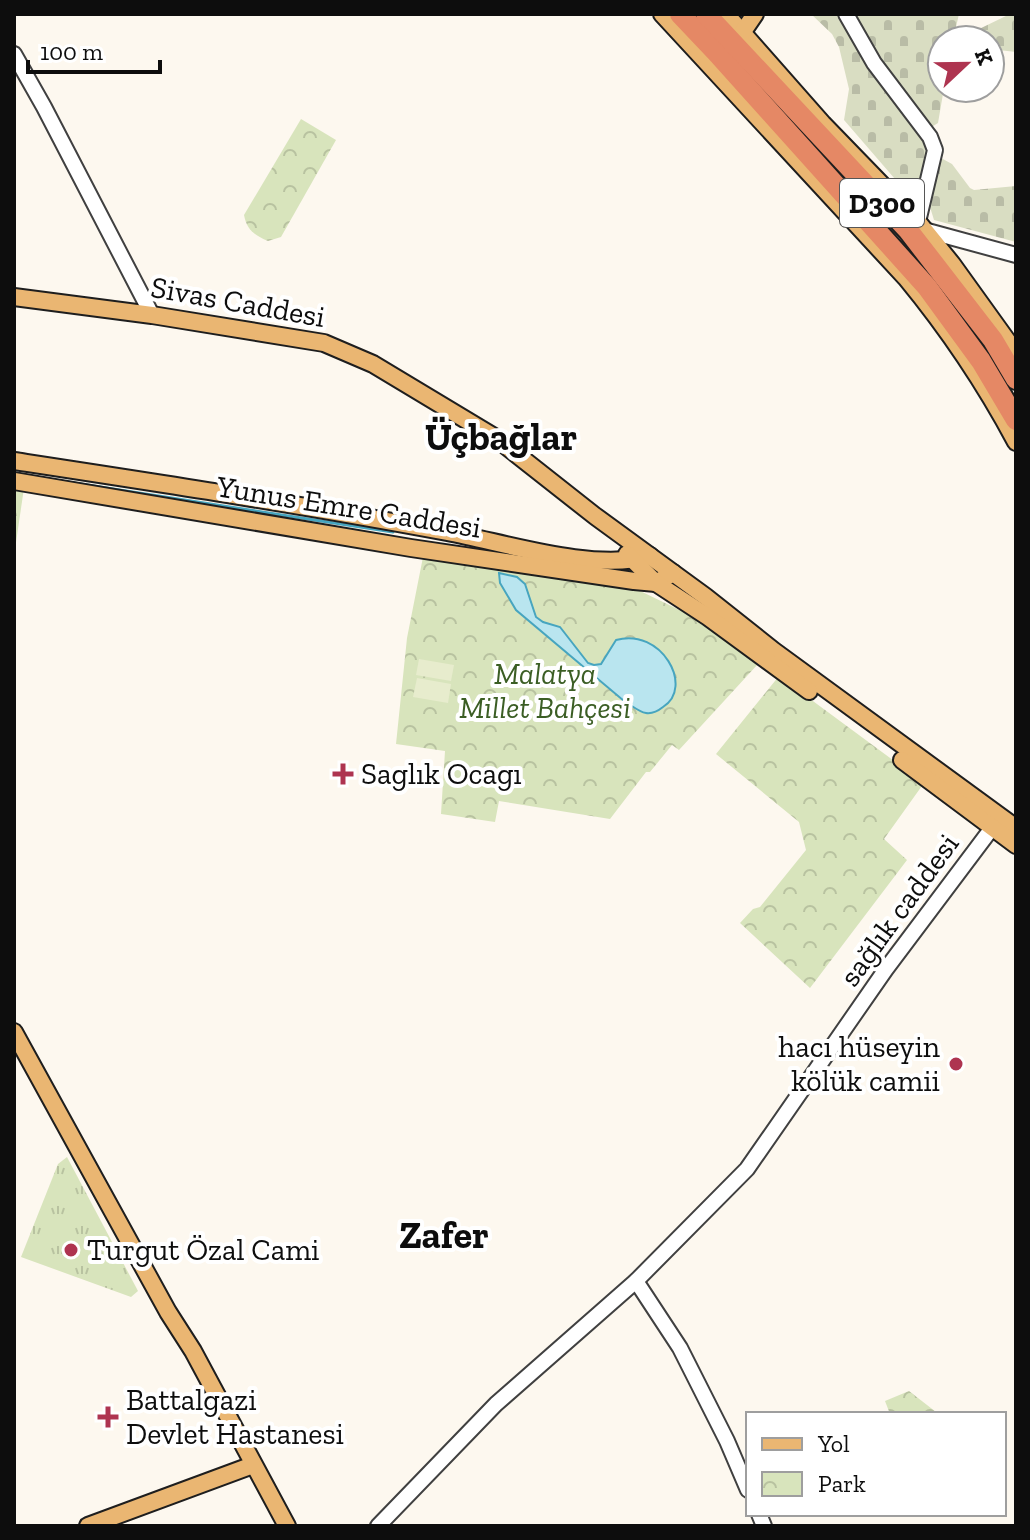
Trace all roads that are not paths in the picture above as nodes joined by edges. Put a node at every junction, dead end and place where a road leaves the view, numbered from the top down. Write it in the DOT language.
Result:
graph roads {
  1 [pos="662,14"];
  2 [pos="680,14"];
  3 [pos="706,14"];
  4 [pos="725,14"];
  5 [pos="755,14"];
  6 [pos="846,14"];
  7 [pos="742,43"];
  8 [pos="14,54"];
  9 [pos="921,226"];
  10 [pos="1016,255"];
  11 [pos="14,297"];
  12 [pos="152,315"];
  13 [pos="1016,353"];
  14 [pos="1016,379"];
  15 [pos="1016,420"];
  16 [pos="1016,442"];
  17 [pos="14,461"];
  18 [pos="14,481"];
  19 [pos="595,516"];
  20 [pos="650,556"];
  21 [pos="633,561"];
  22 [pos="673,573"];
  23 [pos="656,583"];
  24 [pos="996,823"];
  25 [pos="1016,828"];
  26 [pos="1016,845"];
  27 [pos="14,1032"];
  28 [pos="636,1281"];
  29 [pos="253,1465"];
  30 [pos="746,1485"];
  31 [pos="88,1526"];
  32 [pos="287,1526"];
  33 [pos="378,1526"];
  1 -- 16 [label="main road"];
  2 -- 15 [label="highway, D300"];
  3 -- 7 [label="highway, D300"];
  4 -- 7 [label="main road"];
  5 -- 7 [label="main road"];
  6 -- 9 [label="street"];
  7 -- 9 [label="main road"];
  7 -- 14 [label="highway, D300"];
  8 -- 12 [label="street"];
  9 -- 10 [label="street"];
  9 -- 13 [label="main road"];
  11 -- 12 [label="main road, Sivas Caddesi"];
  12 -- 19 [label="main road, Sivas Caddesi"];
  17 -- 21 [label="main road, Yunus Emre Caddesi"];
  18 -- 23 [label="main road, Yunus Emre Caddesi"];
  19 -- 20 [label="main road"];
  19 -- 21 [label="main road"];
  20 -- 21 [label="main road, Yunus Emre Caddesi"];
  20 -- 22 [label="main road"];
  21 -- 23 [label="main road"];
  22 -- 23 [label="main road"];
  22 -- 24 [label="main road"];
  23 -- 24 [label="main road"];
  24 -- 25 [label="main road"];
  24 -- 26 [label="main road"];
  24 -- 28 [label="street, sağlık caddesi"];
  27 -- 29 [label="main road"];
  28 -- 30 [label="street"];
  28 -- 33 [label="street, sağlık caddesi"];
  29 -- 31 [label="main road"];
  29 -- 32 [label="main road"];
}
